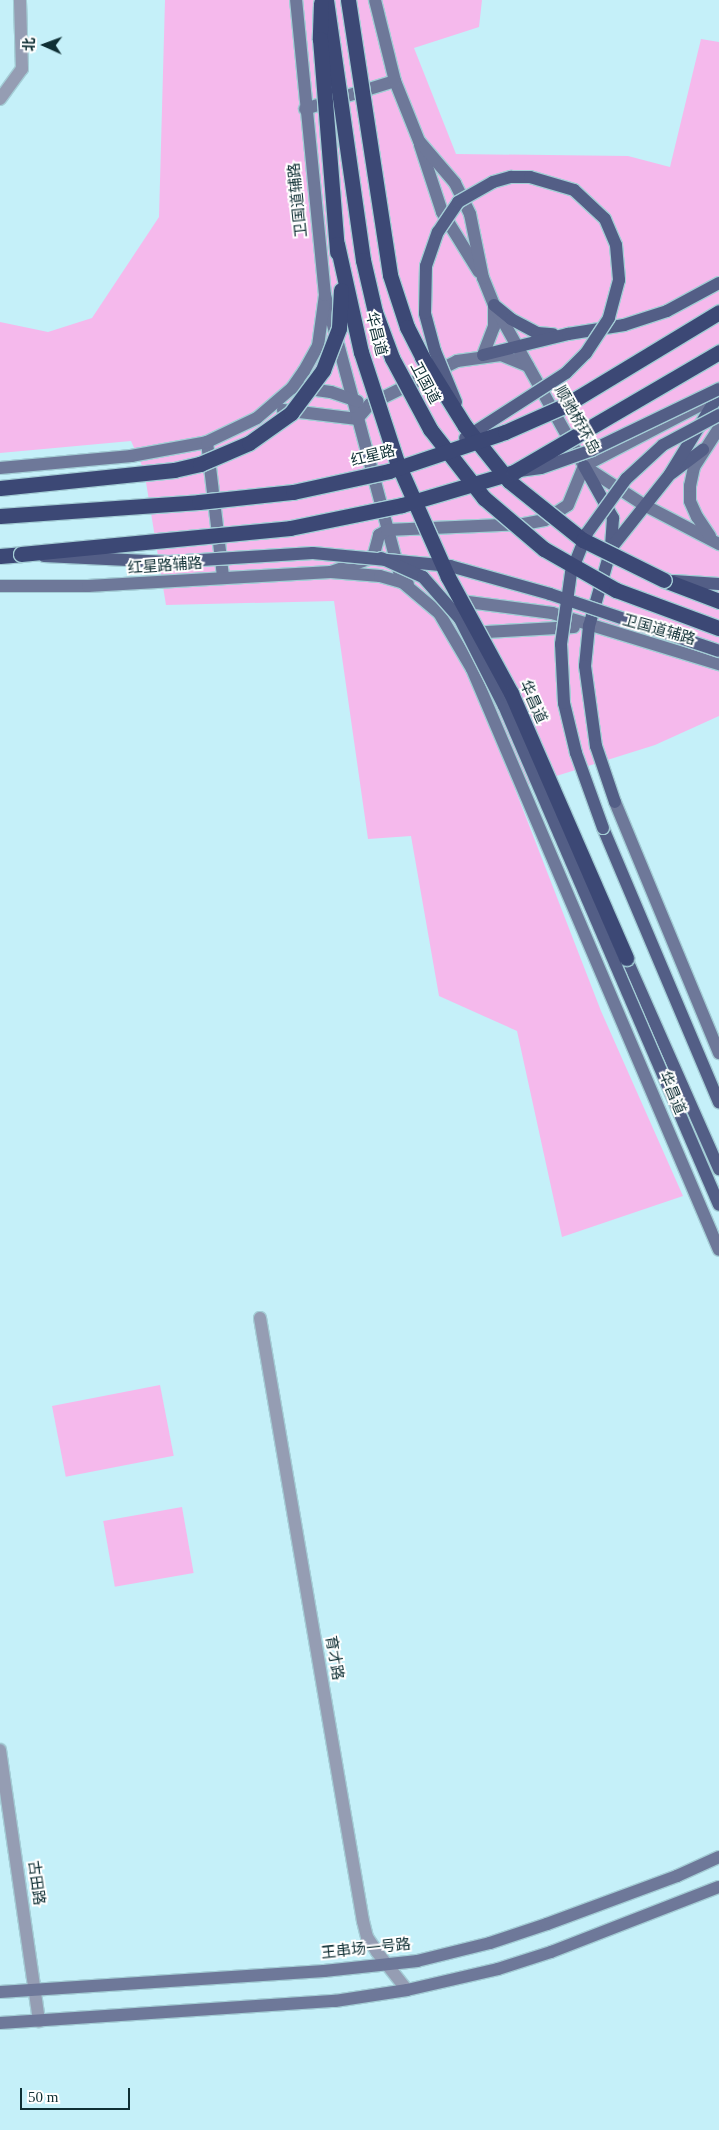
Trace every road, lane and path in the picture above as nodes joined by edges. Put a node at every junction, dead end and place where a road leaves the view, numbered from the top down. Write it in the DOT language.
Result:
graph roads {
  1 [pos="20,0"];
  2 [pos="296,0"];
  3 [pos="321,0"];
  4 [pos="326,0"];
  5 [pos="348,0"];
  6 [pos="375,0"];
  7 [pos="394,81"];
  8 [pos="0,100"];
  9 [pos="305,109"];
  10 [pos="419,141"];
  11 [pos="337,244"];
  12 [pos="483,278"];
  13 [pos="719,283"];
  14 [pos="325,295"];
  15 [pos="494,304"];
  16 [pos="719,312"];
  17 [pos="568,334"];
  18 [pos="517,346"];
  19 [pos="719,352"];
  20 [pos="483,355"];
  21 [pos="528,366"];
  22 [pos="292,388"];
  23 [pos="719,393"];
  24 [pos="352,399"];
  25 [pos="370,404"];
  26 [pos="271,407"];
  27 [pos="719,415"];
  28 [pos="357,419"];
  29 [pos="465,426"];
  30 [pos="719,428"];
  31 [pos="207,442"];
  32 [pos="686,450"];
  33 [pos="703,450"];
  34 [pos="435,457"];
  35 [pos="584,466"];
  36 [pos="684,466"];
  37 [pos="0,468"];
  38 [pos="514,472"];
  39 [pos="670,474"];
  40 [pos="0,488"];
  41 [pos="690,501"];
  42 [pos="644,505"];
  43 [pos="0,516"];
  44 [pos="387,530"];
  45 [pos="716,542"];
  46 [pos="611,549"];
  47 [pos="21,554"];
  48 [pos="0,556"];
  49 [pos="381,558"];
  50 [pos="331,572"];
  51 [pos="223,577"];
  52 [pos="664,580"];
  53 [pos="402,582"];
  54 [pos="719,584"];
  55 [pos="0,586"];
  56 [pos="719,601"];
  57 [pos="589,626"];
  58 [pos="719,628"];
  59 [pos="452,634"];
  60 [pos="719,651"];
  61 [pos="719,664"];
  62 [pos="615,802"];
  63 [pos="626,958"];
  64 [pos="719,1053"];
  65 [pos="718,1101"];
  66 [pos="719,1169"];
  67 [pos="719,1205"];
  68 [pos="719,1250"];
  69 [pos="260,1318"];
  70 [pos="0,1750"];
  71 [pos="719,1857"];
  72 [pos="719,1886"];
  73 [pos="387,1964"];
  74 [pos="35,1990"];
  75 [pos="408,1990"];
  76 [pos="0,1992"];
  77 [pos="38,2021"];
  78 [pos="0,2023"];
  1 -- 8 [label="street"];
  2 -- 9 [label="street, 卫国道辅路"];
  3 -- 11 [label="highway, bridge"];
  4 -- 58 [label="highway, 卫国道, bridge"];
  5 -- 29 [label="highway, 卫国道, bridge"];
  6 -- 7 [label="street"];
  7 -- 9 [label="street"];
  7 -- 10 [label="street"];
  9 -- 14 [label="street, 卫国道辅路"];
  10 -- 12 [label="street"];
  10 -- 12 [label="street"];
  11 -- 40 [label="highway, bridge"];
  11 -- 63 [label="highway, 华昌道, bridge"];
  12 -- 15 [label="street"];
  13 -- 17 [label="main road"];
  14 -- 22 [label="street, 卫国道辅路"];
  14 -- 24 [label="street"];
  15 -- 17 [label="main road"];
  15 -- 18 [label="street"];
  15 -- 20 [label="street"];
  16 -- 34 [label="highway, 红星路, bridge"];
  17 -- 18 [label="main road"];
  18 -- 20 [label="main road"];
  18 -- 21 [label="street"];
  19 -- 38 [label="highway, bridge"];
  20 -- 21 [label="street"];
  20 -- 25 [label="street"];
  21 -- 35 [label="street, 顺驰桥环岛"];
  22 -- 24 [label="street"];
  22 -- 26 [label="street"];
  23 -- 32 [label="main road"];
  23 -- 35 [label="street"];
  23 -- 38 [label="main road, bridge"];
  24 -- 25 [label="street"];
  24 -- 28 [label="street"];
  25 -- 28 [label="street"];
  26 -- 28 [label="street"];
  26 -- 31 [label="street"];
  27 -- 65 [label="main road, bridge"];
  28 -- 44 [label="street"];
  29 -- 34 [label="main road, bridge"];
  29 -- 52 [label="highway, 卫国道, bridge"];
  30 -- 33 [label="street"];
  31 -- 37 [label="street"];
  31 -- 51 [label="street"];
  32 -- 36 [label="street"];
  32 -- 39 [label="main road"];
  33 -- 36 [label="main road"];
  33 -- 41 [label="street"];
  34 -- 43 [label="highway, 红星路, bridge"];
  35 -- 42 [label="street"];
  35 -- 44 [label="street, 顺驰桥环岛"];
  35 -- 46 [label="main road"];
  36 -- 39 [label="main road"];
  36 -- 41 [label="street"];
  38 -- 47 [label="highway, bridge"];
  39 -- 42 [label="main road"];
  41 -- 45 [label="street"];
  42 -- 45 [label="street"];
  42 -- 46 [label="main road"];
  44 -- 50 [label="street, 红星路辅路"];
  44 -- 53 [label="street"];
  46 -- 57 [label="main road"];
  47 -- 48 [label="highway"];
  47 -- 49 [label="main road, bridge"];
  49 -- 60 [label="main road, bridge"];
  49 -- 67 [label="main road, bridge"];
  50 -- 51 [label="street, 红星路辅路"];
  50 -- 53 [label="street, 红星路辅路"];
  51 -- 55 [label="street, 红星路辅路"];
  52 -- 54 [label="main road"];
  52 -- 56 [label="highway, 卫国道"];
  53 -- 57 [label="street, 红星路辅路"];
  53 -- 59 [label="street, 华昌道"];
  57 -- 59 [label="street"];
  57 -- 61 [label="street, 卫国道辅路"];
  57 -- 62 [label="main road"];
  59 -- 68 [label="street, 华昌道"];
  62 -- 64 [label="street"];
  63 -- 66 [label="main road, 华昌道"];
  69 -- 73 [label="street, 育才路"];
  70 -- 74 [label="street, 古田路"];
  71 -- 73 [label="street, 王串场一号路"];
  72 -- 75 [label="street"];
  73 -- 74 [label="street, 王串场一号路"];
  73 -- 75 [label="street, 育才路"];
  74 -- 76 [label="street, 王串场一号路"];
  74 -- 77 [label="street, 古田路"];
  75 -- 77 [label="street"];
  77 -- 78 [label="street"];
}
